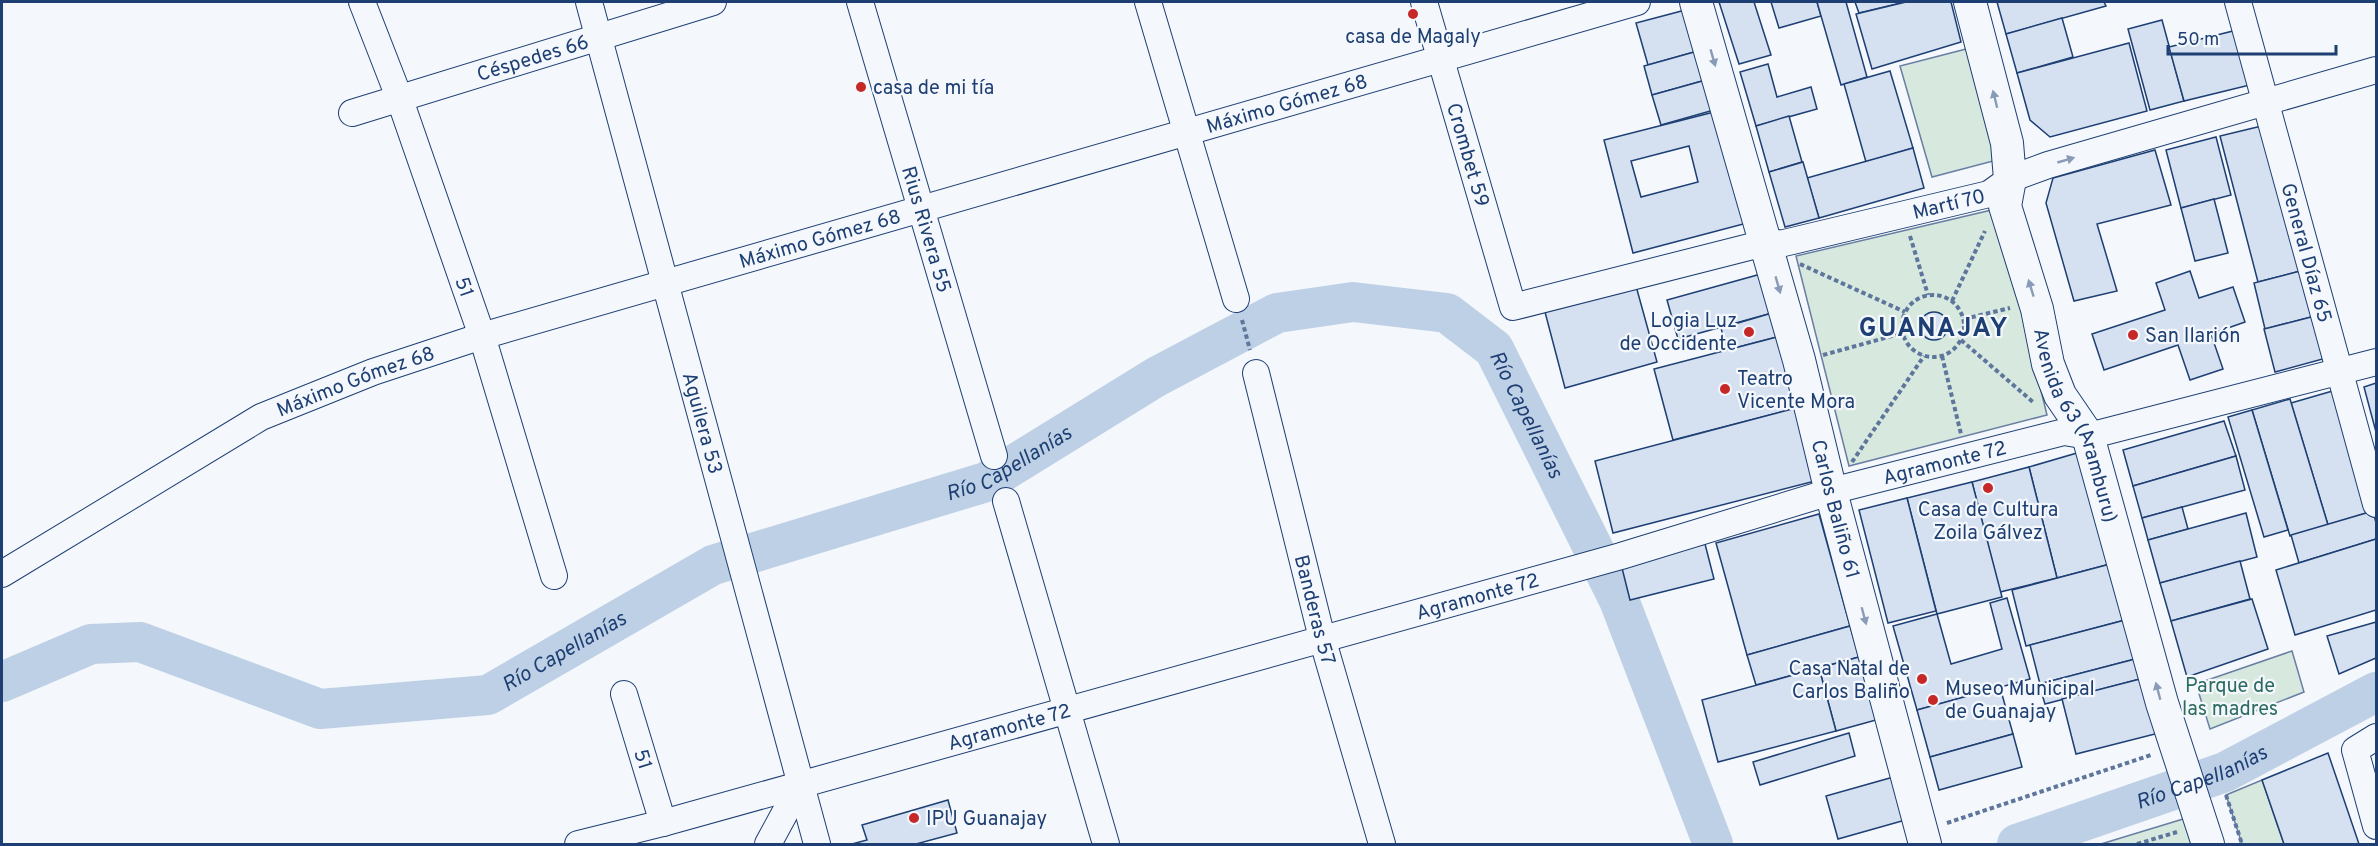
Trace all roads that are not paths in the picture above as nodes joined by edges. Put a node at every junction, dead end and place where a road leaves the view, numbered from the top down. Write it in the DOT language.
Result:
graph roads {
  1 [pos="363,2"];
  2 [pos="589,2"];
  3 [pos="713,2"];
  4 [pos="860,2"];
  5 [pos="1148,2"];
  6 [pos="1424,2"];
  7 [pos="1637,2"];
  8 [pos="1696,2"];
  9 [pos="1970,2"];
  10 [pos="2238,2"];
  11 [pos="597,37"];
  12 [pos="1440,58"];
  13 [pos="2376,70"];
  14 [pos="399,97"];
  15 [pos="2265,103"];
  16 [pos="352,114"];
  17 [pos="1187,132"];
  18 [pos="2010,179"];
  19 [pos="921,208"];
  20 [pos="1764,244"];
  21 [pos="666,282"];
  22 [pos="1236,299"];
  23 [pos="1512,307"];
  24 [pos="482,336"];
  25 [pos="2376,362"];
  26 [pos="2341,370"];
  27 [pos="1256,373"];
  28 [pos="2076,434"];
  29 [pos="994,456"];
  30 [pos="1841,482"];
  31 [pos="1006,501"];
  32 [pos="2376,504"];
  33 [pos="2,574"];
  34 [pos="554,576"];
  35 [pos="1322,638"];
  36 [pos="624,694"];
  37 [pos="1068,710"];
  38 [pos="2376,737"];
  39 [pos="801,783"];
  40 [pos="663,823"];
  41 [pos="2376,826"];
  42 [pos="2198,829"];
  43 [pos="1923,838"];
  44 [pos="578,844"];
  45 [pos="768,844"];
  46 [pos="818,844"];
  47 [pos="1107,844"];
  48 [pos="1382,844"];
  1 -- 14 [label="street, 51"];
  2 -- 11 [label="street, Aguilera 53"];
  3 -- 11 [label="street, Céspedes 66"];
  4 -- 19 [label="street, Rius Rivera 55"];
  5 -- 17 [label="street"];
  6 -- 12 [label="street, Crombet 59"];
  7 -- 12 [label="street, Máximo Gómez 68"];
  8 -- 20 [label="main road, Carlos Baliño 61, one-way"];
  18 -- 9 [label="main road, Avenida 63 (Aramburu), one-way"];
  10 -- 15 [label="street, General Díaz 65"];
  11 -- 14 [label="street, Céspedes 66"];
  11 -- 21 [label="street, Aguilera 53"];
  12 -- 17 [label="street, Máximo Gómez 68"];
  12 -- 23 [label="street, Crombet 59"];
  13 -- 15 [label="street, Martí 70"];
  14 -- 16 [label="street, Céspedes 66"];
  14 -- 24 [label="street, 51"];
  18 -- 15 [label="street, Martí 70, one-way"];
  15 -- 26 [label="street, General Díaz 65"];
  17 -- 19 [label="street, Máximo Gómez 68"];
  17 -- 22 [label="street"];
  18 -- 20 [label="street, Martí 70"];
  28 -- 18 [label="main road, Avenida 63 (Aramburu), one-way"];
  19 -- 21 [label="street, Máximo Gómez 68"];
  19 -- 29 [label="street, Rius Rivera 55"];
  20 -- 23 [label="street, Martí 70"];
  20 -- 30 [label="main road, Carlos Baliño 61, one-way"];
  21 -- 24 [label="street, Máximo Gómez 68"];
  21 -- 39 [label="street, Aguilera 53"];
  24 -- 33 [label="street, Máximo Gómez 68"];
  24 -- 34 [label="street, 51"];
  25 -- 26 [label="street, Agramonte 72"];
  26 -- 28 [label="street, Agramonte 72"];
  26 -- 32 [label="street, General Díaz 65"];
  27 -- 35 [label="street, Banderas 57"];
  28 -- 30 [label="street, Agramonte 72"];
  42 -- 28 [label="main road, Avenida 63 (Aramburu), one-way"];
  30 -- 35 [label="street, Agramonte 72"];
  30 -- 43 [label="main road, Carlos Baliño 61, one-way"];
  31 -- 37 [label="street"];
  35 -- 37 [label="street, Agramonte 72"];
  35 -- 48 [label="street, Banderas 57"];
  36 -- 40 [label="street, 51"];
  37 -- 39 [label="street, Agramonte 72"];
  37 -- 47 [label="street"];
  38 -- 41 [label="street"];
  39 -- 40 [label="street, Agramonte 72"];
  39 -- 45 [label="street"];
  39 -- 46 [label="street, Aguilera 53"];
  40 -- 44 [label="street, Agramonte 72"];
}
